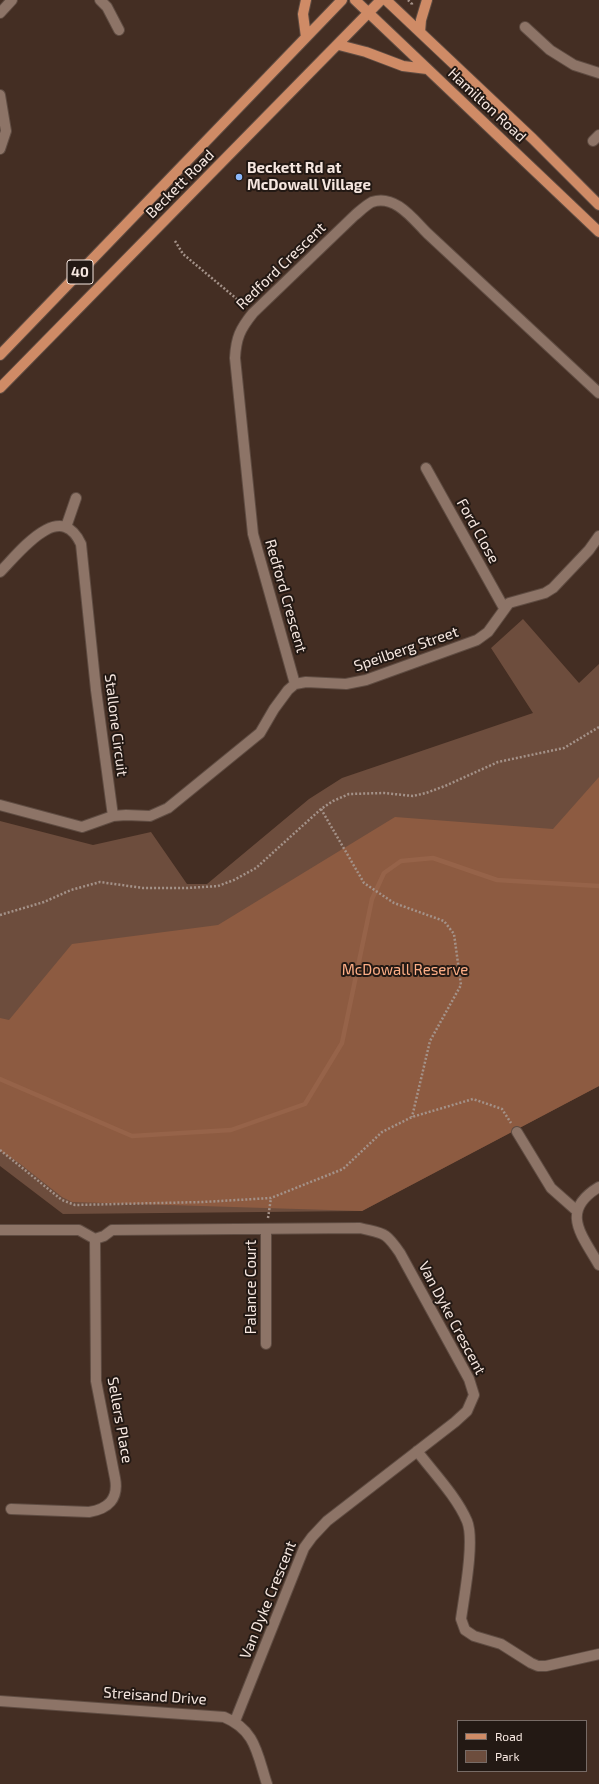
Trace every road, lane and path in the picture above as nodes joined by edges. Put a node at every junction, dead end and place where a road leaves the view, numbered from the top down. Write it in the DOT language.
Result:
graph roads {
  1 [pos="12,0"];
  2 [pos="100,0"];
  3 [pos="306,0"];
  4 [pos="342,0"];
  5 [pos="355,0"];
  6 [pos="381,0"];
  7 [pos="386,0"];
  8 [pos="427,0"];
  9 [pos="0,13"];
  10 [pos="368,14"];
  11 [pos="525,27"];
  12 [pos="119,30"];
  13 [pos="420,32"];
  14 [pos="306,37"];
  15 [pos="339,45"];
  16 [pos="427,70"];
  17 [pos="599,73"];
  18 [pos="0,95"];
  19 [pos="0,149"];
  20 [pos="599,205"];
  21 [pos="599,232"];
  22 [pos="175,241"];
  23 [pos="253,314"];
  24 [pos="0,355"];
  25 [pos="0,388"];
  26 [pos="599,393"];
  27 [pos="426,468"];
  28 [pos="76,498"];
  29 [pos="66,527"];
  30 [pos="599,536"];
  31 [pos="0,572"];
  32 [pos="504,608"];
  33 [pos="295,684"];
  34 [pos="599,727"];
  35 [pos="0,805"];
  36 [pos="321,809"];
  37 [pos="113,816"];
  38 [pos="0,916"];
  39 [pos="412,1116"];
  40 [pos="517,1132"];
  41 [pos="0,1150"];
  42 [pos="599,1187"];
  43 [pos="271,1198"];
  44 [pos="577,1211"];
  45 [pos="0,1230"];
  46 [pos="266,1230"];
  47 [pos="95,1239"];
  48 [pos="599,1265"];
  49 [pos="266,1344"];
  50 [pos="417,1452"];
  51 [pos="11,1509"];
  52 [pos="599,1654"];
  53 [pos="0,1701"];
  54 [pos="235,1721"];
  55 [pos="267,1784"];
  1 -- 9 [label="street"];
  2 -- 12 [label="street"];
  3 -- 14 [label="main road"];
  4 -- 14 [label="main road, Beckett Road / 40"];
  5 -- 10 [label="main road, Hamilton Road"];
  6 -- 10 [label="main road, Beckett Road / 40"];
  7 -- 13 [label="main road, Hamilton Road"];
  8 -- 13 [label="main road"];
  10 -- 15 [label="main road, Beckett Road / 40"];
  10 -- 16 [label="main road, Hamilton Road"];
  11 -- 17 [label="street"];
  13 -- 20 [label="main road, Hamilton Road"];
  14 -- 24 [label="main road, Beckett Road / 40"];
  15 -- 16 [label="main road"];
  15 -- 25 [label="main road, Beckett Road / 40"];
  16 -- 21 [label="main road, Hamilton Road"];
  18 -- 19 [label="street"];
  22 -- 23 [label="path"];
  23 -- 26 [label="street, Redford Crescent"];
  23 -- 33 [label="street, Redford Crescent"];
  27 -- 32 [label="street, Ford Close"];
  28 -- 29 [label="street"];
  29 -- 31 [label="street"];
  29 -- 37 [label="street, Stallone Circuit"];
  30 -- 32 [label="street"];
  32 -- 33 [label="street, Speilberg Street"];
  33 -- 37 [label="street"];
  34 -- 36 [label="path"];
  35 -- 37 [label="street"];
  36 -- 38 [label="path"];
  36 -- 39 [label="path"];
  39 -- 40 [label="path"];
  39 -- 43 [label="path"];
  40 -- 44 [label="street"];
  41 -- 43 [label="path"];
  42 -- 44 [label="street"];
  43 -- 46 [label="path"];
  44 -- 48 [label="street"];
  45 -- 47 [label="street"];
  46 -- 47 [label="street, Van Dyke Crescent"];
  46 -- 49 [label="street, Palance Court"];
  46 -- 50 [label="street, Van Dyke Crescent"];
  47 -- 51 [label="street, Sellers Place"];
  50 -- 52 [label="street"];
  50 -- 54 [label="street, Van Dyke Crescent"];
  53 -- 54 [label="street, Streisand Drive"];
  54 -- 55 [label="street"];
}
